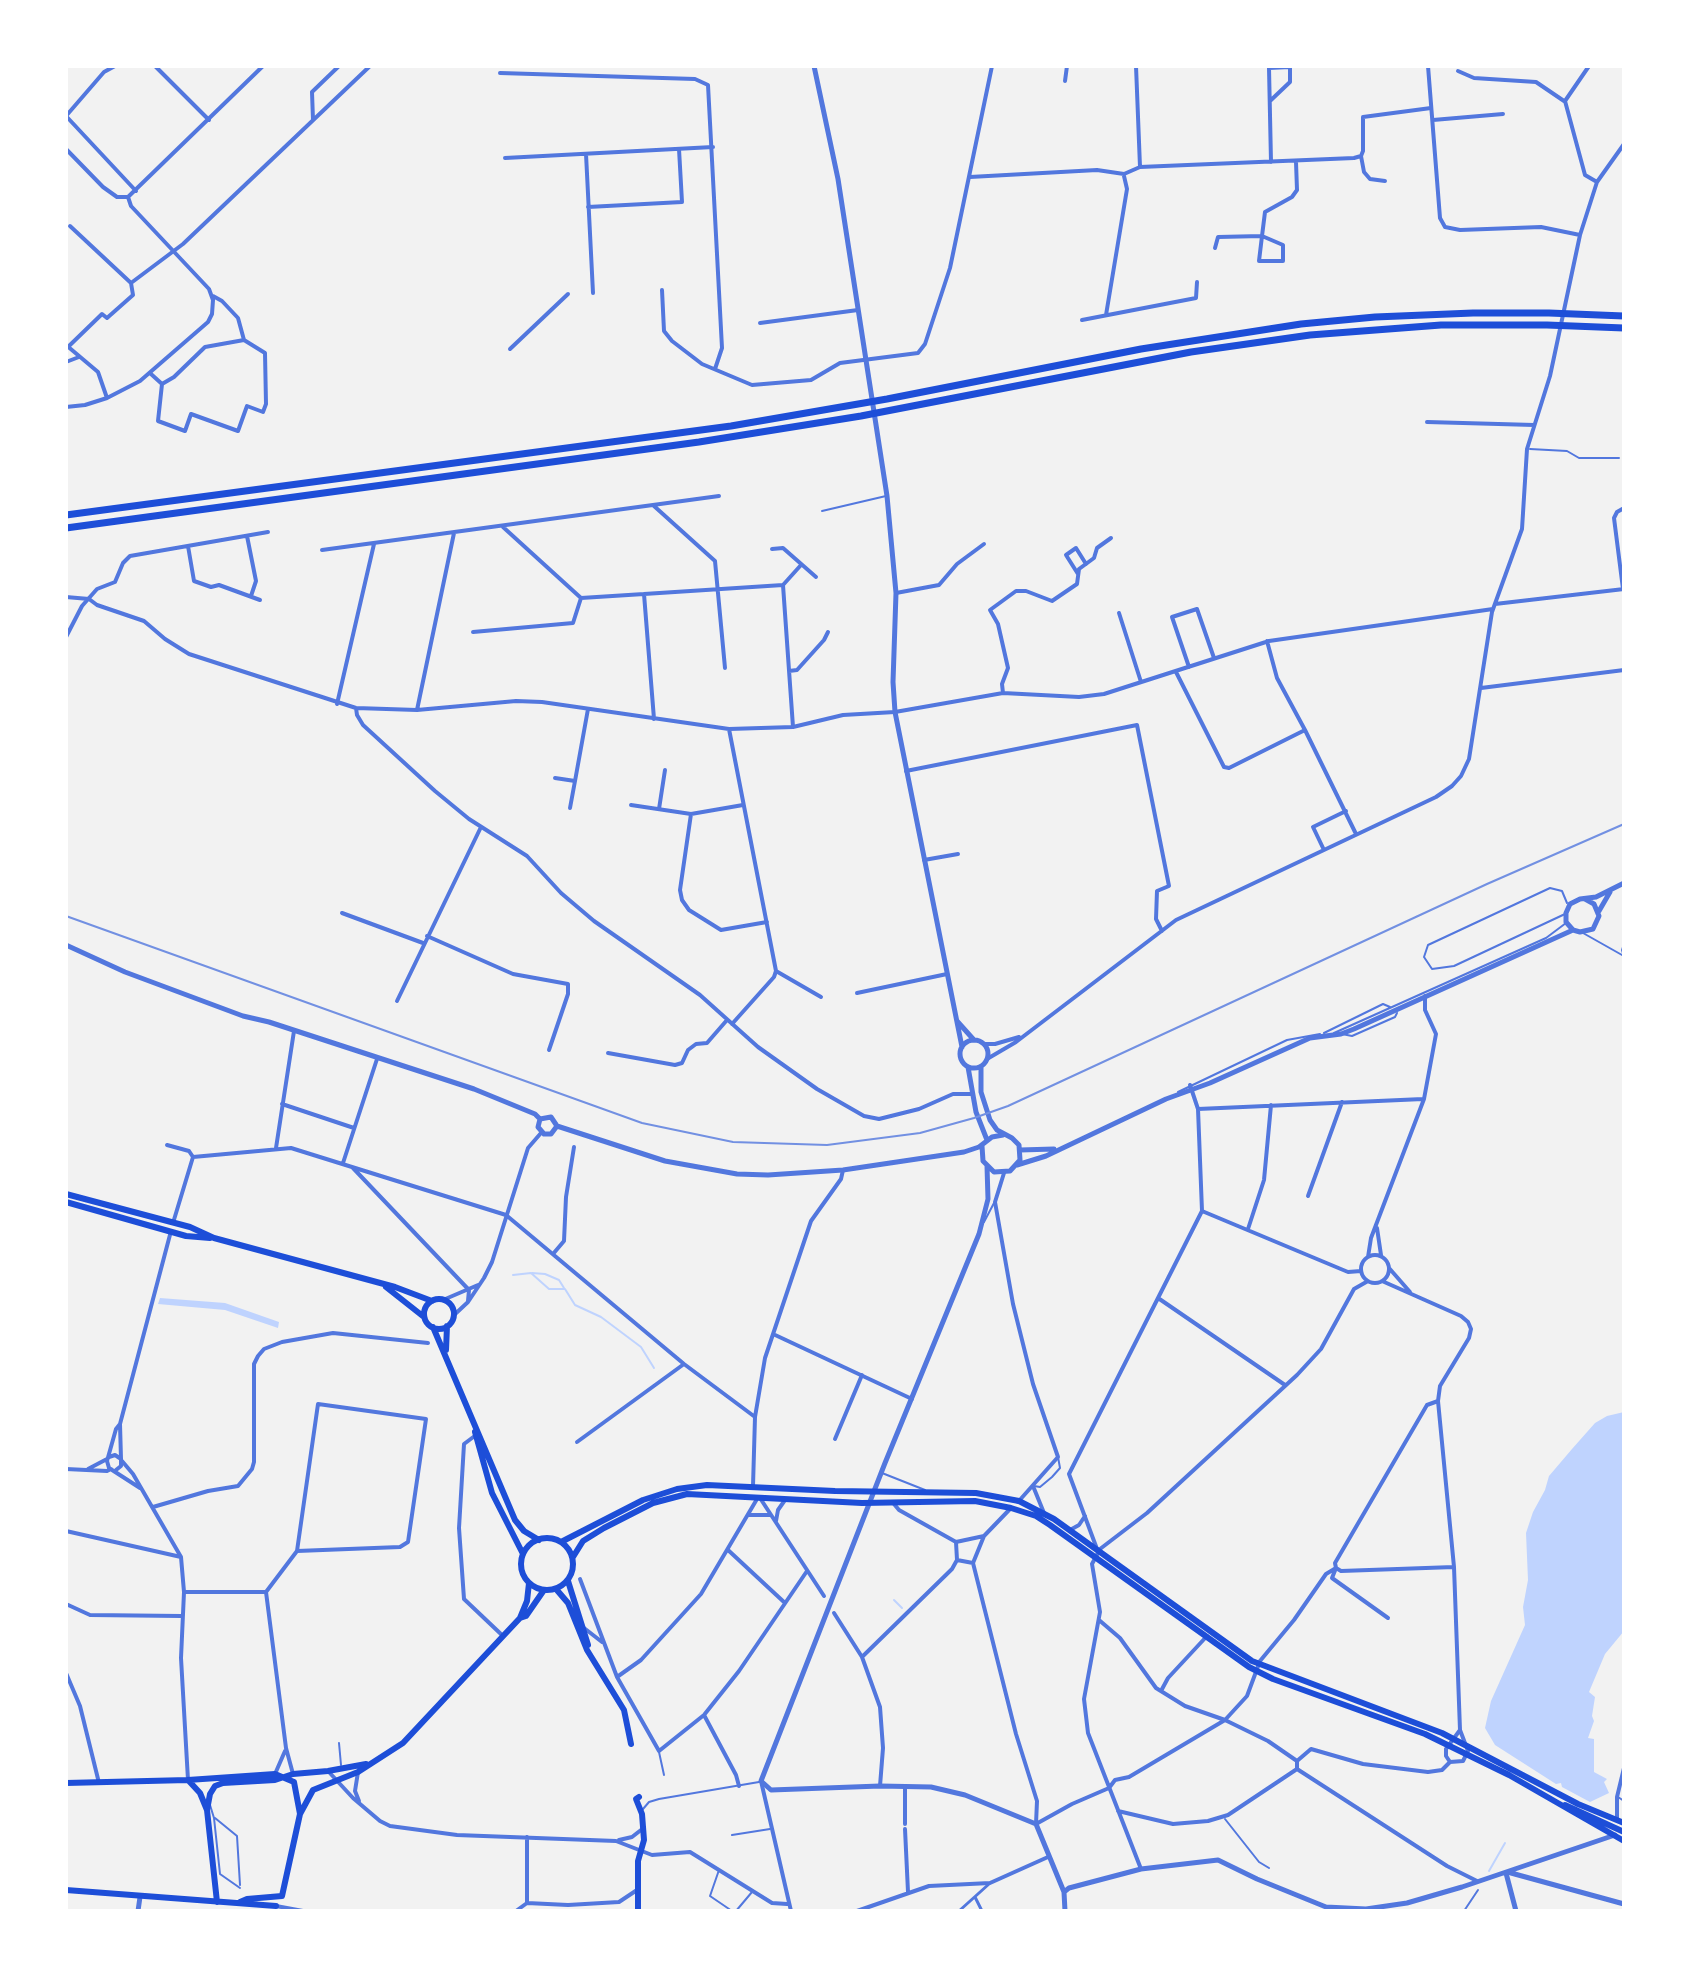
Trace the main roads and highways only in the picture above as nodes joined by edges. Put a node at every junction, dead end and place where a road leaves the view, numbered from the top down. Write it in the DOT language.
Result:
graph roads {
  1 [pos="1624,316"];
  2 [pos="1624,328"];
  3 [pos="66,515"];
  4 [pos="67,528"];
  5 [pos="66,1194"];
  6 [pos="66,1202"];
  7 [pos="172,1226"];
  8 [pos="383,1285"];
  9 [pos="432,1301"];
  10 [pos="425,1317"];
  11 [pos="447,1326"];
  12 [pos="433,1327"];
  13 [pos="446,1354"];
  14 [pos="471,1417"];
  15 [pos="539,1540"];
  16 [pos="561,1542"];
  17 [pos="523,1554"];
  18 [pos="1096,1554"];
  19 [pos="573,1557"];
  20 [pos="568,1581"];
  21 [pos="529,1583"];
  22 [pos="556,1589"];
  23 [pos="544,1590"];
  24 [pos="520,1618"];
  25 [pos="592,1656"];
  26 [pos="1257,1667"];
  27 [pos="631,1744"];
  28 [pos="371,1763"];
  29 [pos="290,1778"];
  30 [pos="188,1780"];
  31 [pos="66,1783"];
  32 [pos="638,1798"];
  33 [pos="1558,1803"];
  34 [pos="207,1810"];
  35 [pos="300,1814"];
  36 [pos="1621,1821"];
  37 [pos="1624,1836"];
  38 [pos="66,1890"];
  39 [pos="217,1902"];
  40 [pos="240,1902"];
  41 [pos="276,1906"];
  42 [pos="256,1908"];
  43 [pos="638,1911"];
  1 -- 3 [label="highway"];
  2 -- 4 [label="highway"];
  5 -- 7 [label="main road"];
  6 -- 7 [label="main road"];
  7 -- 8 [label="main road"];
  8 -- 9 [label="main road"];
  8 -- 10 [label="main road"];
  9 -- 10 [label="main road"];
  9 -- 11 [label="main road"];
  10 -- 12 [label="main road"];
  11 -- 12 [label="main road"];
  11 -- 13 [label="main road"];
  12 -- 13 [label="main road"];
  13 -- 14 [label="main road"];
  14 -- 15 [label="main road"];
  14 -- 17 [label="main road"];
  15 -- 16 [label="main road"];
  15 -- 17 [label="main road"];
  16 -- 18 [label="main road"];
  16 -- 19 [label="main road"];
  17 -- 21 [label="main road"];
  18 -- 19 [label="main road"];
  18 -- 26 [label="main road"];
  18 -- 26 [label="main road"];
  19 -- 20 [label="main road"];
  20 -- 22 [label="main road"];
  20 -- 25 [label="main road"];
  21 -- 23 [label="main road"];
  21 -- 24 [label="main road"];
  22 -- 23 [label="main road"];
  22 -- 25 [label="main road"];
  23 -- 24 [label="main road"];
  24 -- 28 [label="main road"];
  25 -- 27 [label="main road"];
  26 -- 33 [label="main road"];
  26 -- 36 [label="main road"];
  28 -- 29 [label="main road"];
  28 -- 35 [label="main road"];
  29 -- 30 [label="main road"];
  29 -- 34 [label="main road"];
  29 -- 35 [label="main road"];
  30 -- 31 [label="main road"];
  30 -- 34 [label="main road"];
  32 -- 43 [label="main road"];
  33 -- 37 [label="main road"];
  33 -- 37 [label="main road"];
  34 -- 39 [label="main road"];
  35 -- 40 [label="main road"];
  38 -- 39 [label="main road"];
  39 -- 40 [label="main road"];
  40 -- 42 [label="main road"];
  41 -- 42 [label="main road"];
}
